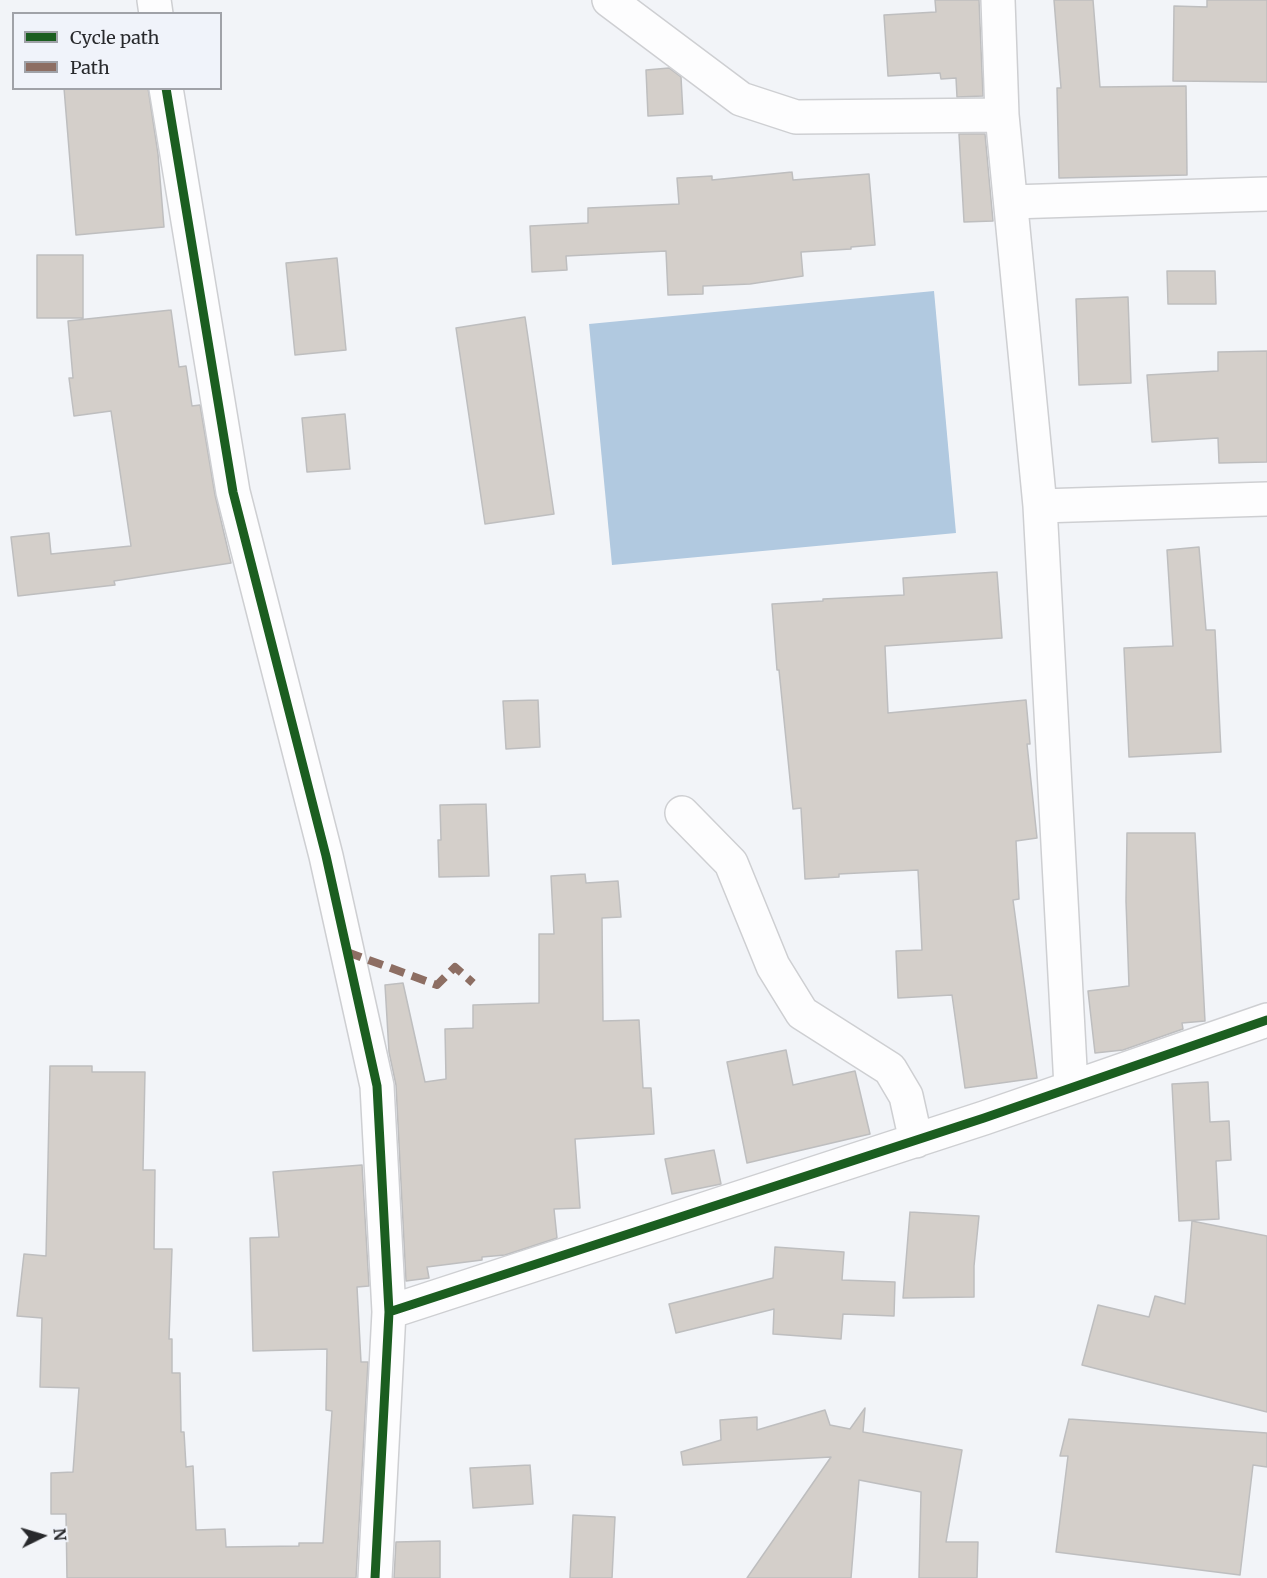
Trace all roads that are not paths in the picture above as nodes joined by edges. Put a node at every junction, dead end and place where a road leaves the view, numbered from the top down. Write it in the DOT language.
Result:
graph roads {
  1 [pos="609,0"];
  2 [pos="998,0"];
  3 [pos="166,90"];
  4 [pos="1002,114"];
  5 [pos="1267,194"];
  6 [pos="1011,202"];
  7 [pos="1267,499"];
  8 [pos="1040,506"];
  9 [pos="682,813"];
  10 [pos="1267,1020"];
  11 [pos="1071,1087"];
  12 [pos="916,1141"];
  13 [pos="389,1312"];
  14 [pos="375,1578"];
  1 -- 4 [label="street"];
  2 -- 4 [label="street"];
  3 -- 13 [label="street"];
  4 -- 6 [label="street"];
  5 -- 6 [label="street"];
  6 -- 8 [label="street"];
  7 -- 8 [label="street"];
  8 -- 11 [label="street"];
  9 -- 12 [label="street"];
  10 -- 11 [label="street"];
  11 -- 12 [label="street"];
  12 -- 13 [label="street"];
  13 -- 14 [label="street"];
}
